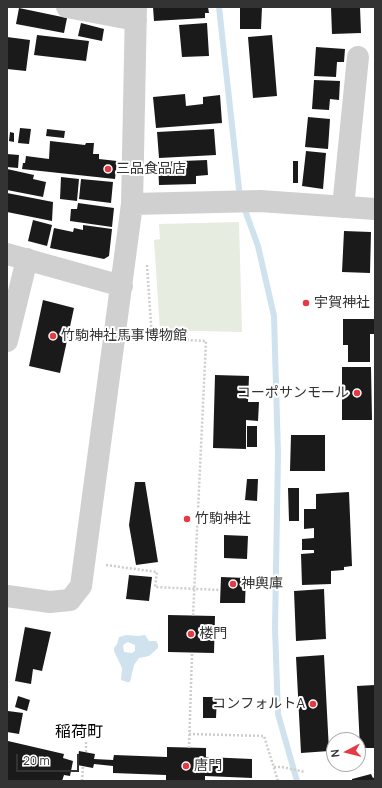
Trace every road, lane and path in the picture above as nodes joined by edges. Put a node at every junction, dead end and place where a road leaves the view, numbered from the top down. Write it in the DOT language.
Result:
graph roads {
  1 [pos="67,7"];
  2 [pos="136,14"];
  3 [pos="358,57"];
  4 [pos="132,204"];
  5 [pos="343,207"];
  6 [pos="375,210"];
  7 [pos="17,256"];
  8 [pos="147,258"];
  9 [pos="122,286"];
  10 [pos="7,341"];
  11 [pos="85,562"];
  12 [pos="194,589"];
  13 [pos="220,590"];
  14 [pos="7,596"];
  15 [pos="193,616"];
  16 [pos="192,652"];
  17 [pos="189,734"];
  18 [pos="86,740"];
  19 [pos="189,748"];
  20 [pos="86,752"];
  21 [pos="83,766"];
  22 [pos="274,767"];
  23 [pos="305,772"];
  24 [pos="82,781"];
  25 [pos="278,781"];
  1 -- 2 [label="street"];
  2 -- 4 [label="street"];
  3 -- 5 [label="street"];
  4 -- 5 [label="street"];
  4 -- 9 [label="street"];
  5 -- 6 [label="street"];
  7 -- 9 [label="street"];
  7 -- 10 [label="street"];
  8 -- 12 [label="path"];
  9 -- 11 [label="street"];
  11 -- 12 [label="path"];
  11 -- 14 [label="street"];
  12 -- 13 [label="path"];
  12 -- 15 [label="path"];
  16 -- 17 [label="path"];
  17 -- 19 [label="path"];
  17 -- 22 [label="path"];
  18 -- 20 [label="path"];
  21 -- 24 [label="path"];
  22 -- 23 [label="path"];
  22 -- 25 [label="path"];
}
